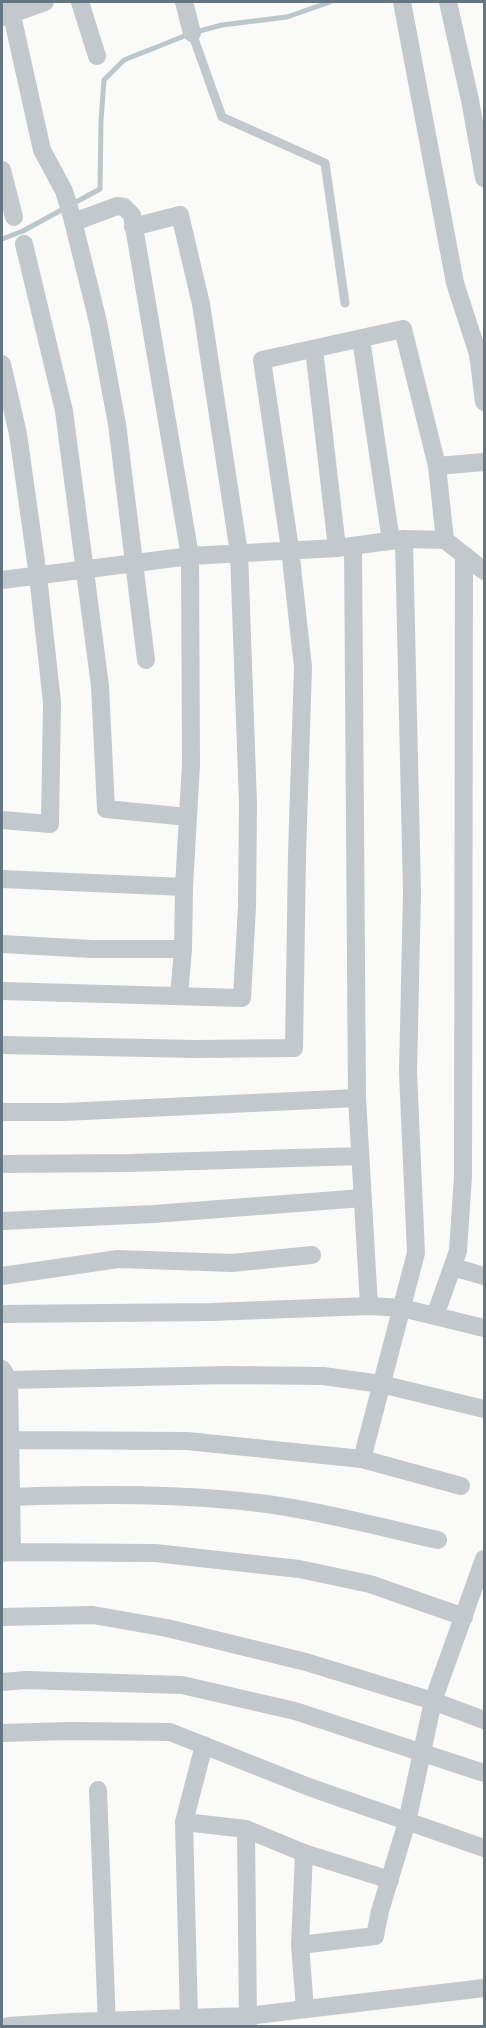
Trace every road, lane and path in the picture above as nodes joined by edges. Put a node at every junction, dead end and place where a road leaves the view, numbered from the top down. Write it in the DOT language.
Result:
graph roads {
  1 [pos="45,2"];
  2 [pos="80,2"];
  3 [pos="184,2"];
  4 [pos="402,2"];
  5 [pos="448,2"];
  6 [pos="8,11"];
  7 [pos="192,33"];
  8 [pos="97,56"];
  9 [pos="2,170"];
  10 [pos="484,178"];
  11 [pos="14,217"];
  12 [pos="73,219"];
  13 [pos="133,227"];
  14 [pos="24,244"];
  15 [pos="345,303"];
  16 [pos="361,339"];
  17 [pos="314,349"];
  18 [pos="2,364"];
  19 [pos="484,402"];
  20 [pos="484,462"];
  21 [pos="437,466"];
  22 [pos="398,540"];
  23 [pos="445,540"];
  24 [pos="345,547"];
  25 [pos="290,549"];
  26 [pos="239,553"];
  27 [pos="464,555"];
  28 [pos="190,556"];
  29 [pos="134,563"];
  30 [pos="86,569"];
  31 [pos="484,570"];
  32 [pos="38,576"];
  33 [pos="2,580"];
  34 [pos="146,660"];
  35 [pos="188,817"];
  36 [pos="2,820"];
  37 [pos="2,879"];
  38 [pos="184,887"];
  39 [pos="2,944"];
  40 [pos="183,949"];
  41 [pos="2,991"];
  42 [pos="179,996"];
  43 [pos="2,1046"];
  44 [pos="357,1098"];
  45 [pos="2,1112"];
  46 [pos="360,1156"];
  47 [pos="2,1164"];
  48 [pos="363,1198"];
  49 [pos="2,1221"];
  50 [pos="312,1255"];
  51 [pos="453,1267"];
  52 [pos="2,1276"];
  53 [pos="484,1276"];
  54 [pos="369,1306"];
  55 [pos="402,1308"];
  56 [pos="2,1314"];
  57 [pos="435,1316"];
  58 [pos="484,1328"];
  59 [pos="5,1375"];
  60 [pos="381,1384"];
  61 [pos="484,1409"];
  62 [pos="5,1418"];
  63 [pos="10,1440"];
  64 [pos="362,1459"];
  65 [pos="6,1470"];
  66 [pos="461,1486"];
  67 [pos="11,1497"];
  68 [pos="438,1540"];
  69 [pos="7,1553"];
  70 [pos="484,1559"];
  71 [pos="2,1617"];
  72 [pos="464,1617"];
  73 [pos="2,1682"];
  74 [pos="433,1701"];
  75 [pos="484,1720"];
  76 [pos="2,1733"];
  77 [pos="204,1745"];
  78 [pos="422,1752"];
  79 [pos="484,1773"];
  80 [pos="98,1790"];
  81 [pos="184,1822"];
  82 [pos="407,1822"];
  83 [pos="246,1829"];
  84 [pos="484,1848"];
  85 [pos="304,1853"];
  86 [pos="390,1881"];
  87 [pos="300,1944"];
  88 [pos="484,1988"];
  89 [pos="305,2009"];
  90 [pos="189,2018"];
  91 [pos="248,2021"];
  92 [pos="107,2024"];
  93 [pos="8,2026"];
  1 -- 6 [label="street"];
  2 -- 8 [label="street"];
  3 -- 7 [label="street"];
  4 -- 19 [label="street"];
  5 -- 10 [label="street"];
  6 -- 12 [label="street"];
  7 -- 15 [label="lane"];
  9 -- 11 [label="street"];
  12 -- 13 [label="street"];
  12 -- 29 [label="street"];
  13 -- 26 [label="street"];
  13 -- 28 [label="street"];
  14 -- 30 [label="street"];
  16 -- 17 [label="street"];
  16 -- 21 [label="street"];
  16 -- 22 [label="street"];
  17 -- 24 [label="street"];
  17 -- 25 [label="street"];
  18 -- 32 [label="street"];
  20 -- 21 [label="street"];
  21 -- 23 [label="street"];
  22 -- 23 [label="street"];
  22 -- 24 [label="street"];
  22 -- 55 [label="street"];
  23 -- 27 [label="street"];
  24 -- 25 [label="street"];
  24 -- 44 [label="street"];
  25 -- 26 [label="street"];
  25 -- 43 [label="street"];
  26 -- 28 [label="street"];
  26 -- 42 [label="street"];
  27 -- 31 [label="street"];
  27 -- 51 [label="street"];
  28 -- 29 [label="street"];
  28 -- 35 [label="street"];
  29 -- 30 [label="street"];
  29 -- 34 [label="street"];
  30 -- 32 [label="street"];
  30 -- 35 [label="street"];
  32 -- 33 [label="street"];
  32 -- 36 [label="street"];
  35 -- 38 [label="street"];
  37 -- 38 [label="street"];
  38 -- 40 [label="street"];
  39 -- 40 [label="street"];
  40 -- 42 [label="street"];
  41 -- 42 [label="street"];
  44 -- 45 [label="street"];
  44 -- 46 [label="street"];
  46 -- 47 [label="street"];
  46 -- 48 [label="street"];
  48 -- 49 [label="street"];
  48 -- 54 [label="street"];
  50 -- 52 [label="street"];
  51 -- 53 [label="street"];
  51 -- 57 [label="street"];
  54 -- 55 [label="street"];
  54 -- 56 [label="street"];
  55 -- 57 [label="street"];
  55 -- 60 [label="street"];
  57 -- 58 [label="street"];
  59 -- 60 [label="street"];
  59 -- 62 [label="street"];
  60 -- 61 [label="street"];
  60 -- 64 [label="street"];
  62 -- 63 [label="street"];
  63 -- 64 [label="street"];
  63 -- 65 [label="street"];
  64 -- 66 [label="street"];
  65 -- 67 [label="street"];
  67 -- 68 [label="street"];
  67 -- 69 [label="street"];
  69 -- 72 [label="street"];
  70 -- 72 [label="street"];
  71 -- 74 [label="street"];
  72 -- 74 [label="street"];
  73 -- 78 [label="street"];
  74 -- 75 [label="street"];
  74 -- 78 [label="street"];
  76 -- 77 [label="street"];
  77 -- 81 [label="street"];
  77 -- 82 [label="street"];
  78 -- 79 [label="street"];
  78 -- 82 [label="street"];
  80 -- 92 [label="street"];
  81 -- 83 [label="street"];
  81 -- 90 [label="street"];
  82 -- 84 [label="street"];
  82 -- 86 [label="street"];
  83 -- 85 [label="street"];
  83 -- 91 [label="street"];
  85 -- 86 [label="street"];
  85 -- 87 [label="street"];
  86 -- 87 [label="street"];
  87 -- 89 [label="street"];
  88 -- 89 [label="street"];
  89 -- 91 [label="street"];
  90 -- 91 [label="street"];
  90 -- 92 [label="street"];
  92 -- 93 [label="street"];
}
